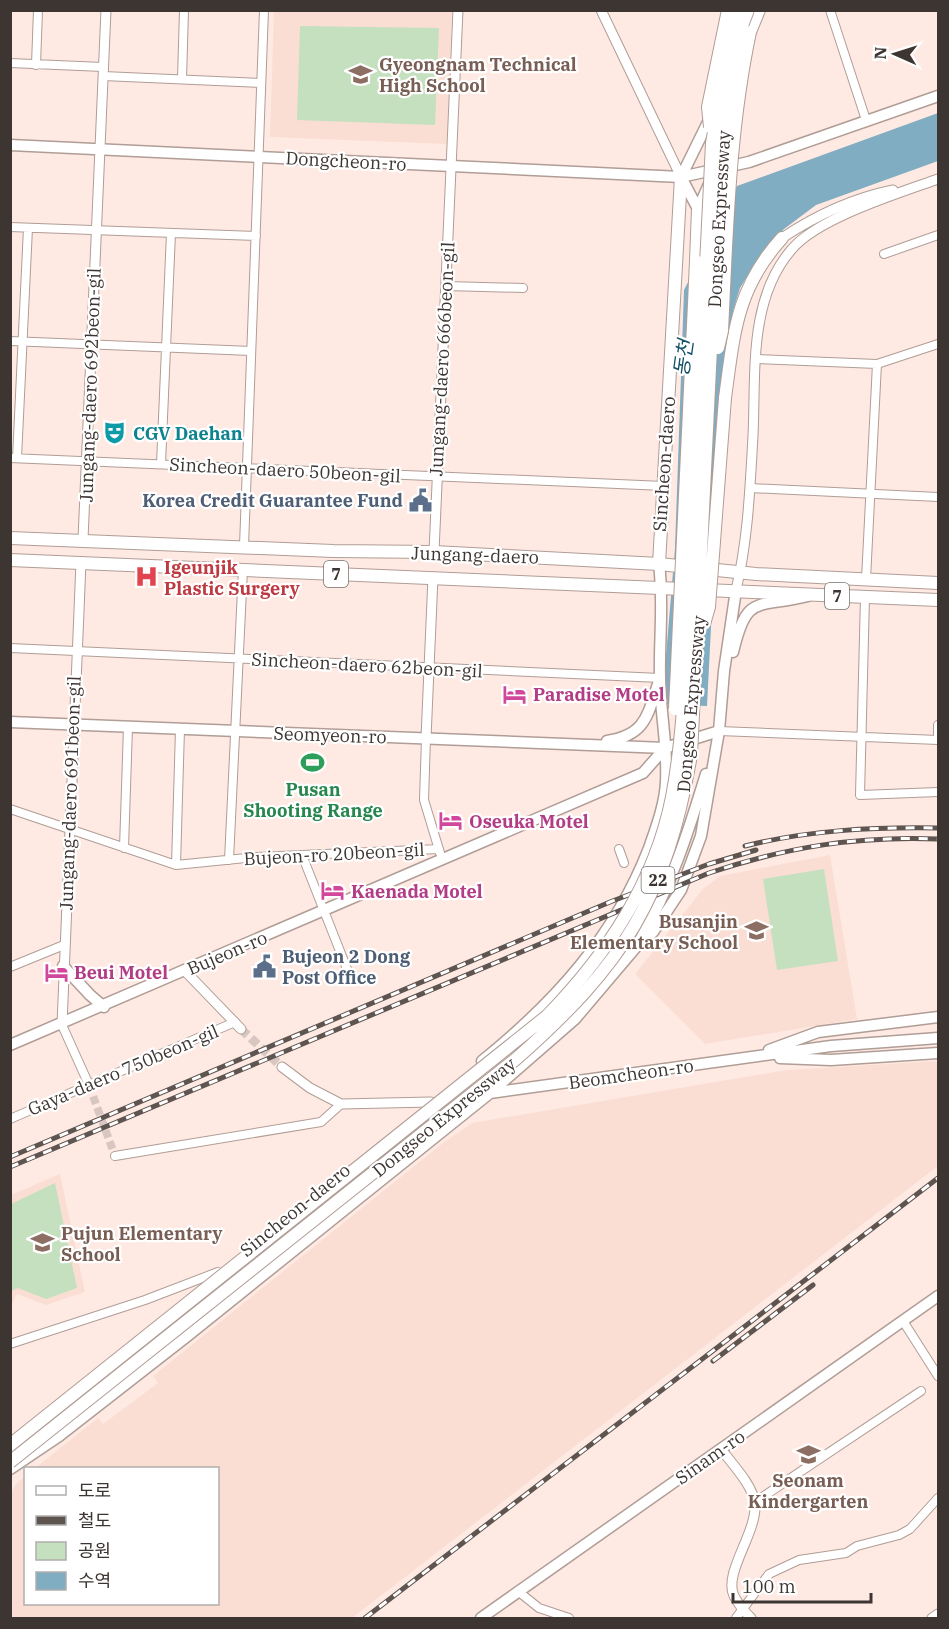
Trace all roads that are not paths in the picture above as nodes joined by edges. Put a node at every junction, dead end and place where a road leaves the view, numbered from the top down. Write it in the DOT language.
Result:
graph roads {
  1 [pos="38,10"];
  2 [pos="106,10"];
  3 [pos="184,10"];
  4 [pos="264,10"];
  5 [pos="458,10"];
  6 [pos="601,10"];
  7 [pos="728,10"];
  8 [pos="737,10"];
  9 [pos="748,10"];
  10 [pos="754,10"];
  11 [pos="759,10"];
  12 [pos="830,10"];
  13 [pos="10,63"];
  14 [pos="36,65"];
  15 [pos="103,72"];
  16 [pos="182,79"];
  17 [pos="261,83"];
  18 [pos="939,96"];
  19 [pos="866,120"];
  20 [pos="712,143"];
  21 [pos="10,145"];
  22 [pos="100,149"];
  23 [pos="258,157"];
  24 [pos="451,166"];
  25 [pos="716,169"];
  26 [pos="681,177"];
  27 [pos="939,178"];
  28 [pos="922,185"];
  29 [pos="698,209"];
  30 [pos="10,227"];
  31 [pos="28,228"];
  32 [pos="96,230"];
  33 [pos="171,233"];
  34 [pos="939,235"];
  35 [pos="255,236"];
  36 [pos="782,238"];
  37 [pos="884,254"];
  38 [pos="446,286"];
  39 [pos="523,288"];
  40 [pos="10,341"];
  41 [pos="24,341"];
  42 [pos="91,344"];
  43 [pos="939,344"];
  44 [pos="166,348"];
  45 [pos="251,351"];
  46 [pos="757,358"];
  47 [pos="877,364"];
  48 [pos="711,376"];
  49 [pos="14,458"];
  50 [pos="86,461"];
  51 [pos="160,464"];
  52 [pos="247,468"];
  53 [pos="437,477"];
  54 [pos="664,486"];
  55 [pos="750,488"];
  56 [pos="870,494"];
  57 [pos="939,497"];
  58 [pos="10,538"];
  59 [pos="83,539"];
  60 [pos="244,546"];
  61 [pos="434,552"];
  62 [pos="10,560"];
  63 [pos="81,562"];
  64 [pos="659,564"];
  65 [pos="243,569"];
  66 [pos="740,573"];
  67 [pos="433,578"];
  68 [pos="866,579"];
  69 [pos="939,582"];
  70 [pos="662,586"];
  71 [pos="736,590"];
  72 [pos="811,595"];
  73 [pos="865,597"];
  74 [pos="939,600"];
  75 [pos="698,645"];
  76 [pos="10,648"];
  77 [pos="75,651"];
  78 [pos="238,659"];
  79 [pos="429,668"];
  80 [pos="724,672"];
  81 [pos="660,678"];
  82 [pos="10,722"];
  83 [pos="72,725"];
  84 [pos="939,725"];
  85 [pos="128,727"];
  86 [pos="180,729"];
  87 [pos="719,730"];
  88 [pos="234,731"];
  89 [pos="861,737"];
  90 [pos="426,738"];
  91 [pos="938,740"];
  92 [pos="583,744"];
  93 [pos="665,748"];
  94 [pos="939,792"];
  95 [pos="671,800"];
  96 [pos="10,809"];
  97 [pos="68,831"];
  98 [pos="124,848"];
  99 [pos="619,849"];
  100 [pos="302,855"];
  101 [pos="441,855"];
  102 [pos="230,860"];
  103 [pos="624,864"];
  104 [pos="176,865"];
  105 [pos="324,911"];
  106 [pos="64,945"];
  107 [pos="63,966"];
  108 [pos="10,967"];
  109 [pos="184,971"];
  110 [pos="351,980"];
  111 [pos="104,1007"];
  112 [pos="939,1017"];
  113 [pos="62,1025"];
  114 [pos="238,1025"];
  115 [pos="939,1038"];
  116 [pos="10,1045"];
  117 [pos="939,1053"];
  118 [pos="750,1057"];
  119 [pos="282,1067"];
  120 [pos="89,1085"];
  121 [pos="490,1093"];
  122 [pos="431,1102"];
  123 [pos="341,1104"];
  124 [pos="10,1119"];
  125 [pos="115,1156"];
  126 [pos="218,1272"];
  127 [pos="939,1296"];
  128 [pos="903,1321"];
  129 [pos="10,1344"];
  130 [pos="939,1376"];
  131 [pos="921,1391"];
  132 [pos="10,1437"];
  133 [pos="10,1446"];
  134 [pos="721,1449"];
  135 [pos="10,1462"];
  136 [pos="10,1469"];
  137 [pos="939,1498"];
  138 [pos="755,1502"];
  139 [pos="519,1592"];
  140 [pos="742,1608"];
  141 [pos="939,1614"];
  142 [pos="481,1618"];
  143 [pos="569,1618"];
  144 [pos="736,1618"];
  145 [pos="751,1618"];
  146 [pos="932,1618"];
  1 -- 14 [label="street"];
  2 -- 15 [label="street, Jungang-daero 692beon-gil"];
  3 -- 16 [label="street"];
  4 -- 17 [label="street"];
  5 -- 24 [label="street, Jungang-daero 666beon-gil"];
  6 -- 26 [label="street"];
  7 -- 20 [label="main road, bridge"];
  8 -- 20 [label="main road, Dongseo Expressway / 22, bridge"];
  8 -- 26 [label="main road, Sincheon-daero"];
  9 -- 48 [label="main road, Dongseo Expressway / 22, bridge"];
  10 -- 25 [label="main road"];
  11 -- 48 [label="main road, bridge"];
  12 -- 19 [label="street"];
  13 -- 14 [label="street"];
  14 -- 15 [label="street"];
  15 -- 16 [label="street"];
  15 -- 22 [label="street, Jungang-daero 692beon-gil"];
  16 -- 17 [label="street"];
  17 -- 23 [label="street"];
  18 -- 19 [label="main road, Dongcheon-ro"];
  19 -- 25 [label="main road, Dongcheon-ro"];
  20 -- 95 [label="main road, Dongseo Expressway / 22, bridge"];
  21 -- 22 [label="main road, Dongcheon-ro"];
  22 -- 23 [label="main road, Dongcheon-ro"];
  22 -- 32 [label="street, Jungang-daero 692beon-gil"];
  23 -- 24 [label="main road, Dongcheon-ro"];
  23 -- 35 [label="street"];
  24 -- 26 [label="main road, Dongcheon-ro"];
  24 -- 38 [label="street, Jungang-daero 666beon-gil"];
  25 -- 26 [label="main road, Dongcheon-ro"];
  25 -- 29 [label="main road"];
  26 -- 29 [label="main road"];
  26 -- 54 [label="main road, Sincheon-daero"];
  27 -- 28 [label="street"];
  28 -- 36 [label="street"];
  28 -- 46 [label="street"];
  29 -- 95 [label="main road, bridge"];
  30 -- 31 [label="street"];
  31 -- 32 [label="street"];
  31 -- 41 [label="street"];
  32 -- 33 [label="street"];
  32 -- 42 [label="street, Jungang-daero 692beon-gil"];
  33 -- 35 [label="street"];
  33 -- 44 [label="street"];
  34 -- 37 [label="street"];
  35 -- 45 [label="street"];
  36 -- 75 [label="main road, bridge"];
  38 -- 39 [label="street"];
  38 -- 53 [label="street, Jungang-daero 666beon-gil"];
  40 -- 41 [label="street"];
  41 -- 42 [label="street"];
  41 -- 49 [label="street"];
  42 -- 44 [label="street"];
  42 -- 50 [label="street, Jungang-daero 692beon-gil"];
  43 -- 47 [label="street"];
  44 -- 45 [label="street"];
  44 -- 51 [label="street"];
  45 -- 52 [label="street"];
  46 -- 47 [label="street"];
  46 -- 55 [label="street"];
  47 -- 56 [label="street"];
  48 -- 75 [label="main road, Dongseo Expressway / 22, bridge"];
  49 -- 50 [label="street, Sincheon-daero 50beon-gil"];
  50 -- 51 [label="street, Sincheon-daero 50beon-gil"];
  50 -- 59 [label="street, Jungang-daero 692beon-gil"];
  51 -- 52 [label="street, Sincheon-daero 50beon-gil"];
  52 -- 53 [label="street, Sincheon-daero 50beon-gil"];
  52 -- 60 [label="street"];
  53 -- 54 [label="street, Sincheon-daero 50beon-gil"];
  53 -- 61 [label="street, Jungang-daero 666beon-gil"];
  54 -- 64 [label="main road, Sincheon-daero"];
  55 -- 56 [label="street"];
  55 -- 66 [label="street"];
  56 -- 57 [label="street"];
  56 -- 68 [label="street"];
  58 -- 59 [label="main road, Jungang-daero / 7"];
  59 -- 60 [label="main road, Jungang-daero / 7"];
  60 -- 61 [label="main road, Jungang-daero / 7"];
  61 -- 64 [label="main road, Jungang-daero / 7"];
  62 -- 63 [label="main road, Jungang-daero / 7"];
  63 -- 65 [label="main road, Jungang-daero / 7"];
  63 -- 77 [label="street, Jungang-daero 691beon-gil"];
  64 -- 66 [label="main road, Jungang-daero / 7, bridge"];
  64 -- 70 [label="main road, Sincheon-daero"];
  65 -- 67 [label="main road, Jungang-daero / 7"];
  65 -- 78 [label="street"];
  66 -- 68 [label="main road, Jungang-daero / 7"];
  66 -- 71 [label="street"];
  67 -- 70 [label="main road, Jungang-daero / 7"];
  67 -- 79 [label="street"];
  68 -- 69 [label="main road, Jungang-daero / 7"];
  70 -- 71 [label="main road, Jungang-daero / 7, bridge"];
  70 -- 81 [label="main road, Sincheon-daero"];
  71 -- 72 [label="main road, Jungang-daero / 7"];
  71 -- 80 [label="main road, Sincheon-daero"];
  72 -- 73 [label="main road, Jungang-daero / 7"];
  72 -- 80 [label="main road"];
  73 -- 74 [label="main road, Jungang-daero / 7"];
  73 -- 89 [label="street"];
  75 -- 135 [label="main road, Dongseo Expressway / 22, bridge"];
  76 -- 77 [label="street, Sincheon-daero 62beon-gil"];
  77 -- 78 [label="street, Sincheon-daero 62beon-gil"];
  77 -- 83 [label="street, Jungang-daero 691beon-gil"];
  78 -- 79 [label="street, Sincheon-daero 62beon-gil"];
  78 -- 88 [label="street"];
  79 -- 81 [label="street, Sincheon-daero 62beon-gil"];
  79 -- 90 [label="street"];
  80 -- 87 [label="main road, Sincheon-daero"];
  81 -- 92 [label="main road, Seomyeon-ro"];
  81 -- 93 [label="main road, Sincheon-daero"];
  82 -- 83 [label="main road, Seomyeon-ro"];
  83 -- 85 [label="main road, Seomyeon-ro"];
  83 -- 97 [label="street, Jungang-daero 691beon-gil"];
  84 -- 91 [label="street"];
  85 -- 86 [label="main road, Seomyeon-ro"];
  85 -- 98 [label="street"];
  86 -- 88 [label="main road, Seomyeon-ro"];
  86 -- 104 [label="street"];
  87 -- 89 [label="street"];
  87 -- 93 [label="main road"];
  87 -- 121 [label="main road, Sincheon-daero"];
  88 -- 90 [label="main road, Seomyeon-ro"];
  88 -- 102 [label="street, Bujeon-ro 20beon-gil"];
  89 -- 91 [label="street"];
  89 -- 94 [label="street"];
  90 -- 92 [label="main road, Seomyeon-ro"];
  90 -- 101 [label="street"];
  92 -- 93 [label="main road, Seomyeon-ro"];
  93 -- 101 [label="main road, Bujeon-ro"];
  93 -- 122 [label="main road, Sincheon-daero"];
  95 -- 133 [label="main road, Dongseo Expressway / 22, bridge"];
  96 -- 97 [label="street, Bujeon-ro 20beon-gil"];
  97 -- 98 [label="street, Bujeon-ro 20beon-gil"];
  97 -- 106 [label="street, Jungang-daero 691beon-gil"];
  98 -- 104 [label="street, Bujeon-ro 20beon-gil"];
  99 -- 103 [label="street"];
  100 -- 101 [label="street, Bujeon-ro 20beon-gil"];
  100 -- 102 [label="street, Bujeon-ro 20beon-gil"];
  100 -- 105 [label="street"];
  101 -- 105 [label="main road, Bujeon-ro"];
  102 -- 104 [label="street, Bujeon-ro 20beon-gil"];
  105 -- 109 [label="main road, Bujeon-ro"];
  105 -- 110 [label="street"];
  106 -- 107 [label="street, Jungang-daero 691beon-gil"];
  106 -- 108 [label="street"];
  107 -- 111 [label="main road"];
  107 -- 113 [label="street, Jungang-daero 691beon-gil"];
  109 -- 111 [label="main road, Bujeon-ro"];
  109 -- 114 [label="street"];
  111 -- 113 [label="main road, Bujeon-ro"];
  112 -- 118 [label="main road"];
  113 -- 116 [label="main road, Bujeon-ro"];
  113 -- 120 [label="street"];
  114 -- 120 [label="street, Gaya-daero 750beon-gil"];
  115 -- 118 [label="main road, Beomcheon-ro"];
  117 -- 118 [label="main road"];
  118 -- 121 [label="main road, Beomcheon-ro"];
  119 -- 123 [label="street"];
  120 -- 124 [label="street, Gaya-daero 750beon-gil"];
  121 -- 122 [label="main road, Beomcheon-ro"];
  121 -- 136 [label="main road, Sincheon-daero"];
  122 -- 123 [label="street"];
  122 -- 126 [label="main road, Sincheon-daero"];
  123 -- 125 [label="street"];
  126 -- 129 [label="street"];
  126 -- 132 [label="main road, Sincheon-daero"];
  127 -- 128 [label="main road, Sinam-ro"];
  128 -- 130 [label="street"];
  128 -- 134 [label="main road, Sinam-ro"];
  131 -- 138 [label="street"];
  134 -- 138 [label="street"];
  134 -- 139 [label="main road, Sinam-ro"];
  137 -- 140 [label="street"];
  138 -- 140 [label="street"];
  139 -- 142 [label="main road, Sinam-ro"];
  139 -- 143 [label="street"];
  140 -- 144 [label="street"];
  140 -- 145 [label="street"];
  141 -- 146 [label="street"];
}
